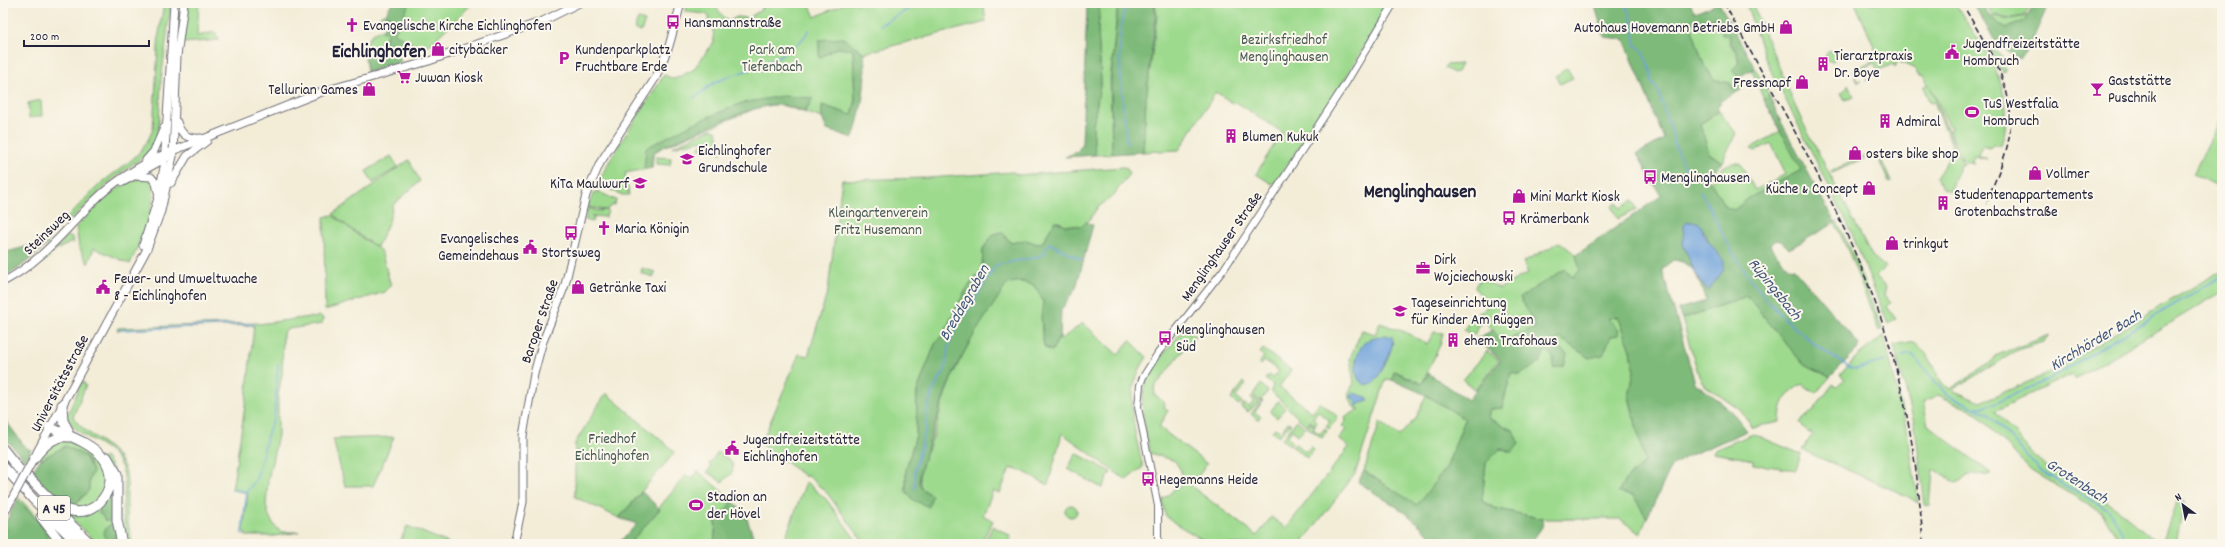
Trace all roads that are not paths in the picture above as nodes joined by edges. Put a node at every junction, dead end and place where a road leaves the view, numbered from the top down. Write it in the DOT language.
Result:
graph roads {
  1 [pos="174,3"];
  2 [pos="184,3"];
  3 [pos="579,3"];
  4 [pos="682,3"];
  5 [pos="1394,3"];
  6 [pos="176,118"];
  7 [pos="166,124"];
  8 [pos="206,139"];
  9 [pos="173,153"];
  10 [pos="165,157"];
  11 [pos="139,166"];
  12 [pos="133,176"];
  13 [pos="167,192"];
  14 [pos="158,198"];
  15 [pos="85,212"];
  16 [pos="138,262"];
  17 [pos="3,282"];
  18 [pos="62,405"];
  19 [pos="51,424"];
  20 [pos="69,434"];
  21 [pos="3,449"];
  22 [pos="33,460"];
  23 [pos="3,466"];
  24 [pos="19,469"];
  25 [pos="12,477"];
  26 [pos="3,515"];
  27 [pos="62,544"];
  28 [pos="78,544"];
  29 [pos="91,544"];
  30 [pos="122,544"];
  31 [pos="514,544"];
  32 [pos="1158,544"];
  1 -- 7 [label="main road, Universitätsstraße"];
  2 -- 6 [label="main road, Universitätsstraße"];
  3 -- 8 [label="main road"];
  4 -- 31 [label="main road, Baroper Straße"];
  5 -- 32 [label="street, Menglinghauser Straße"];
  6 -- 8 [label="main road, Universitätsstraße"];
  6 -- 9 [label="main road, Universitätsstraße"];
  7 -- 10 [label="main road, Universitätsstraße"];
  7 -- 11 [label="main road"];
  8 -- 9 [label="main road"];
  8 -- 13 [label="main road"];
  9 -- 10 [label="main road"];
  9 -- 13 [label="main road, Universitätsstraße"];
  10 -- 11 [label="main road, Steinsweg"];
  10 -- 12 [label="main road, Steinsweg"];
  10 -- 14 [label="main road, Universitätsstraße"];
  11 -- 15 [label="main road, Steinsweg"];
  12 -- 14 [label="main road"];
  12 -- 15 [label="main road, Steinsweg"];
  13 -- 16 [label="main road, Universitätsstraße"];
  14 -- 16 [label="main road, Universitätsstraße"];
  15 -- 17 [label="main road, Steinsweg"];
  16 -- 18 [label="main road, Universitätsstraße"];
  18 -- 19 [label="main road, Universitätsstraße"];
  18 -- 20 [label="highway"];
  19 -- 20 [label="highway"];
  19 -- 22 [label="main road, Universitätsstraße"];
  20 -- 22 [label="highway"];
  20 -- 24 [label="highway"];
  20 -- 30 [label="highway"];
  21 -- 24 [label="highway, A 45"];
  22 -- 26 [label="main road, Universitätsstraße, bridge"];
  23 -- 25 [label="highway, A 45"];
  24 -- 29 [label="highway, A 45"];
  25 -- 27 [label="highway"];
  25 -- 28 [label="highway, A 45"];
}
